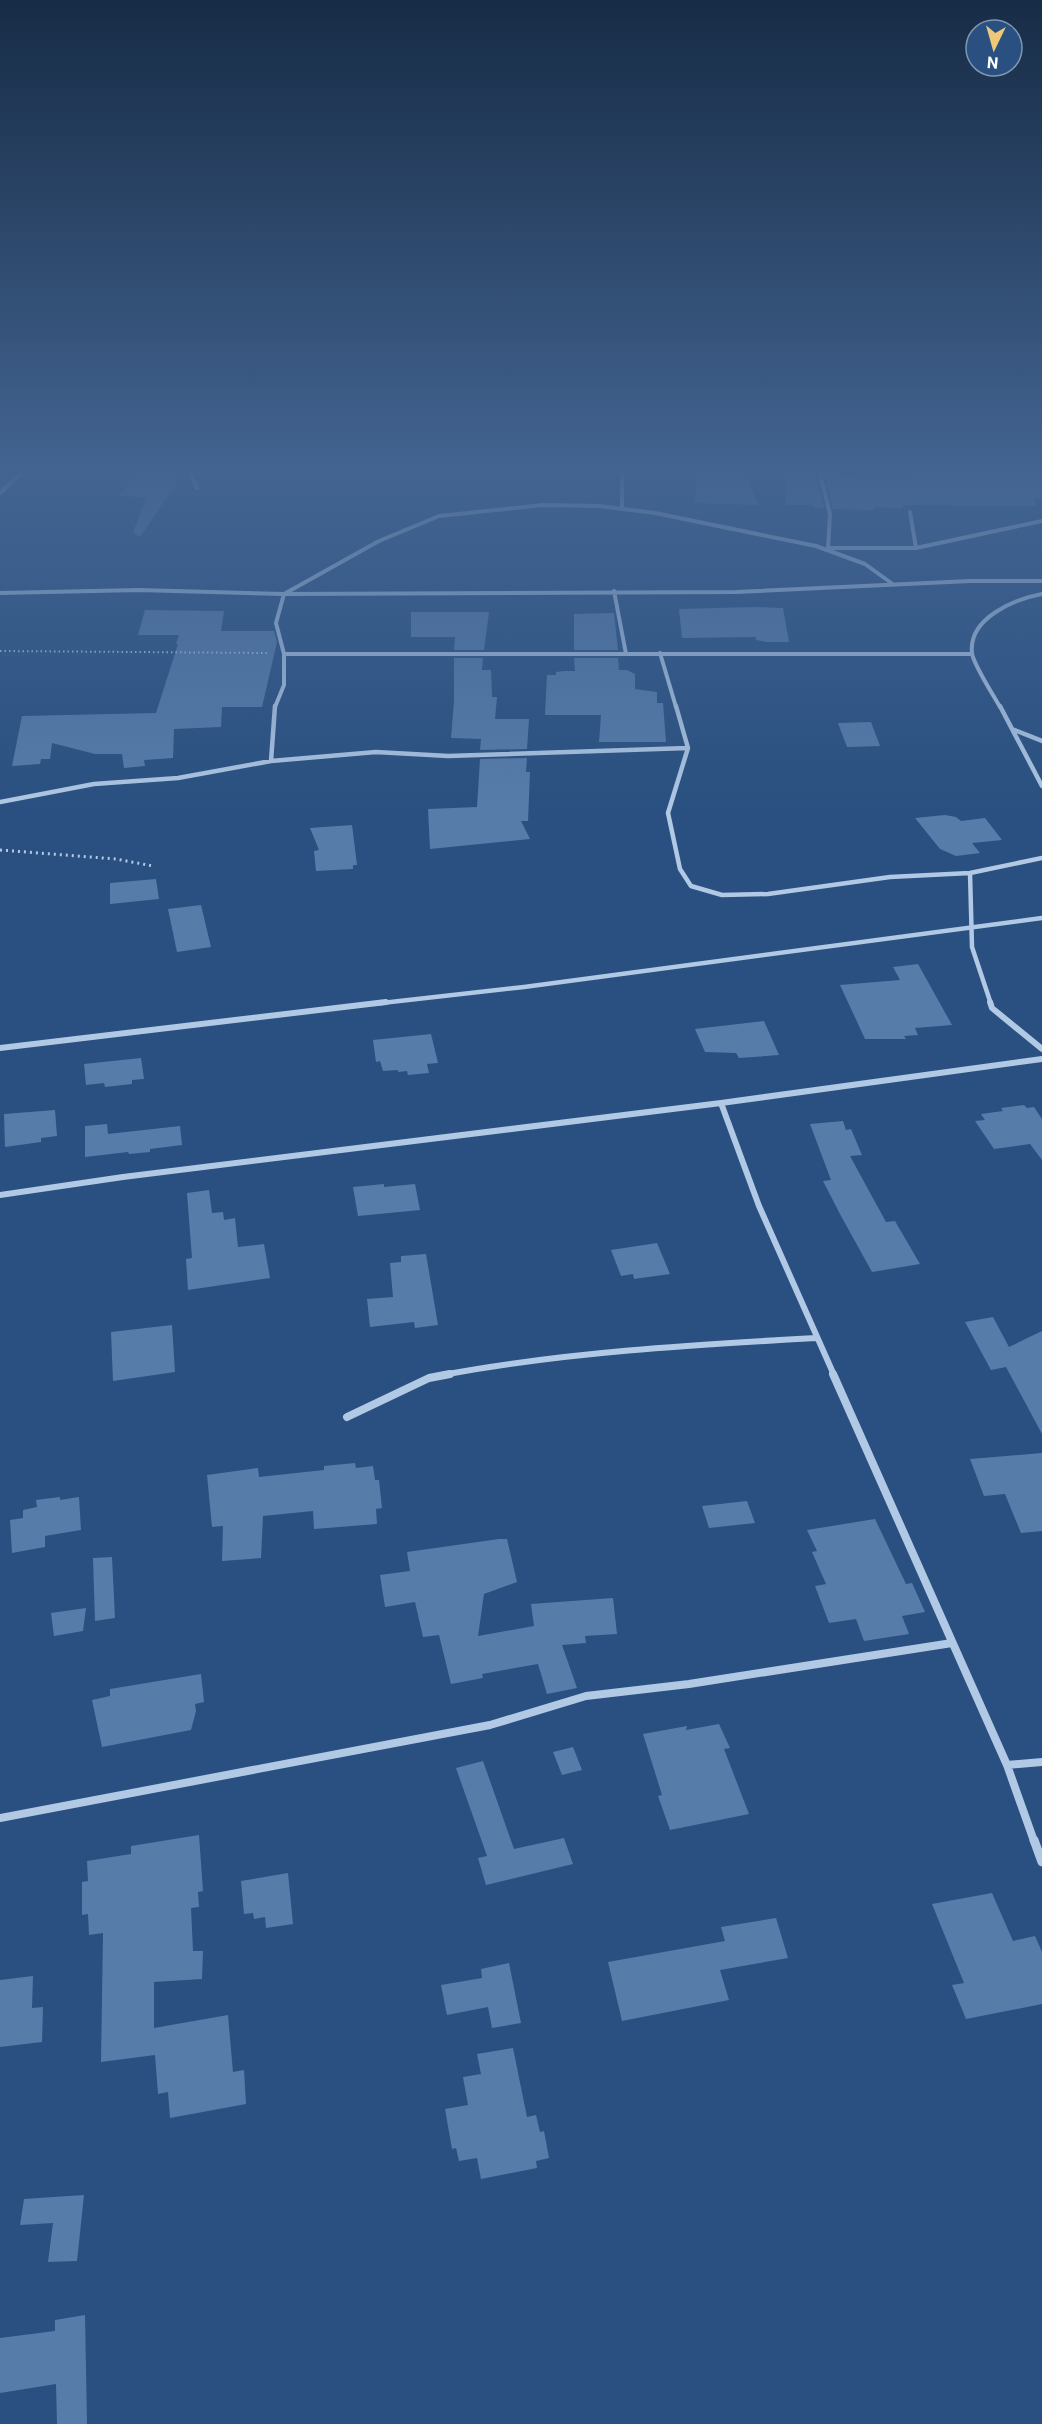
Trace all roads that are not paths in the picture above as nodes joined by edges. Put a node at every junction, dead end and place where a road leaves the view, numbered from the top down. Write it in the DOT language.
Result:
graph roads {
  1 [pos="302,583"];
  2 [pos="964,583"];
  3 [pos="894,585"];
  4 [pos="614,591"];
  5 [pos="0,593"];
  6 [pos="284,594"];
  7 [pos="1042,594"];
  8 [pos="660,653"];
  9 [pos="284,654"];
  10 [pos="626,654"];
  11 [pos="972,654"];
  12 [pos="1011,729"];
  13 [pos="1042,741"];
  14 [pos="688,748"];
  15 [pos="271,762"];
  16 [pos="1042,786"];
  17 [pos="0,802"];
  18 [pos="1042,858"];
  19 [pos="970,873"];
  20 [pos="1042,918"];
  21 [pos="971,927"];
  22 [pos="0,1048"];
  23 [pos="1042,1049"];
  24 [pos="1042,1059"];
  25 [pos="721,1103"];
  26 [pos="0,1195"];
  27 [pos="816,1338"];
  28 [pos="347,1416"];
  29 [pos="952,1643"];
  30 [pos="1042,1762"];
  31 [pos="1007,1765"];
  32 [pos="0,1818"];
  33 [pos="1042,1862"];
  1 -- 6 [label="street"];
  2 -- 3 [label="street"];
  3 -- 4 [label="street"];
  4 -- 6 [label="street"];
  4 -- 10 [label="street"];
  5 -- 6 [label="street"];
  6 -- 9 [label="street"];
  7 -- 11 [label="street"];
  8 -- 10 [label="street"];
  8 -- 11 [label="street"];
  8 -- 14 [label="street"];
  9 -- 10 [label="street"];
  9 -- 15 [label="street"];
  11 -- 12 [label="street"];
  12 -- 13 [label="street"];
  12 -- 16 [label="street"];
  14 -- 15 [label="street"];
  14 -- 19 [label="street"];
  15 -- 17 [label="street"];
  18 -- 19 [label="street"];
  19 -- 21 [label="street"];
  20 -- 21 [label="street"];
  21 -- 22 [label="street"];
  21 -- 23 [label="street"];
  24 -- 25 [label="street"];
  25 -- 26 [label="street"];
  25 -- 27 [label="street"];
  27 -- 28 [label="street"];
  27 -- 29 [label="street"];
  29 -- 31 [label="street"];
  29 -- 32 [label="street"];
  30 -- 31 [label="street"];
  31 -- 33 [label="street"];
}
